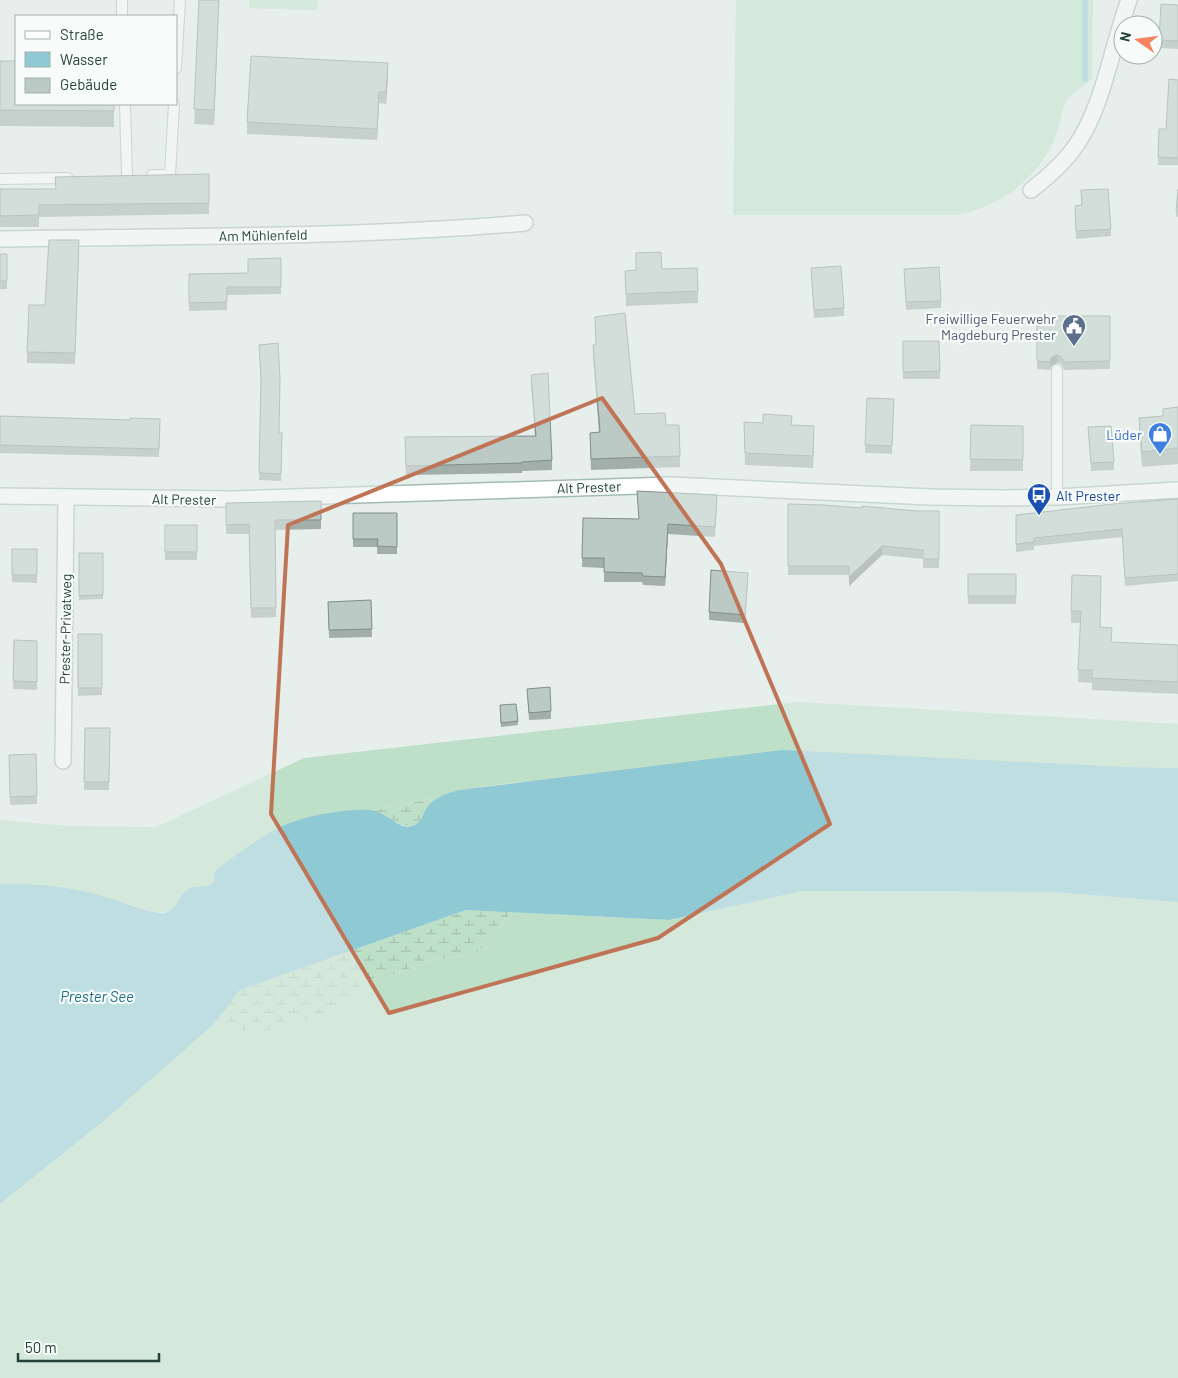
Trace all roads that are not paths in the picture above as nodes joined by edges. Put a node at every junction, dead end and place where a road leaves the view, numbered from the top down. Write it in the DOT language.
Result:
graph roads {
  1 [pos="122,0"];
  2 [pos="180,0"];
  3 [pos="1130,0"];
  4 [pos="122,15"];
  5 [pos="178,34"];
  6 [pos="125,105"];
  7 [pos="174,105"];
  8 [pos="78,177"];
  9 [pos="0,179"];
  10 [pos="1031,190"];
  11 [pos="525,222"];
  12 [pos="0,239"];
  13 [pos="1057,370"];
  14 [pos="1178,490"];
  15 [pos="0,496"];
  16 [pos="66,497"];
  17 [pos="1057,497"];
  18 [pos="63,760"];
  1 -- 4 [label="lane"];
  2 -- 5 [label="lane"];
  3 -- 10 [label="main road"];
  6 -- 7 [label="lane"];
  8 -- 9 [label="lane"];
  11 -- 12 [label="main road, Am Mühlenfeld"];
  13 -- 17 [label="lane"];
  14 -- 17 [label="main road, Alt Prester"];
  15 -- 16 [label="main road, Alt Prester"];
  16 -- 17 [label="main road, Alt Prester"];
  16 -- 18 [label="main road, Prester-Privatweg"];
}
